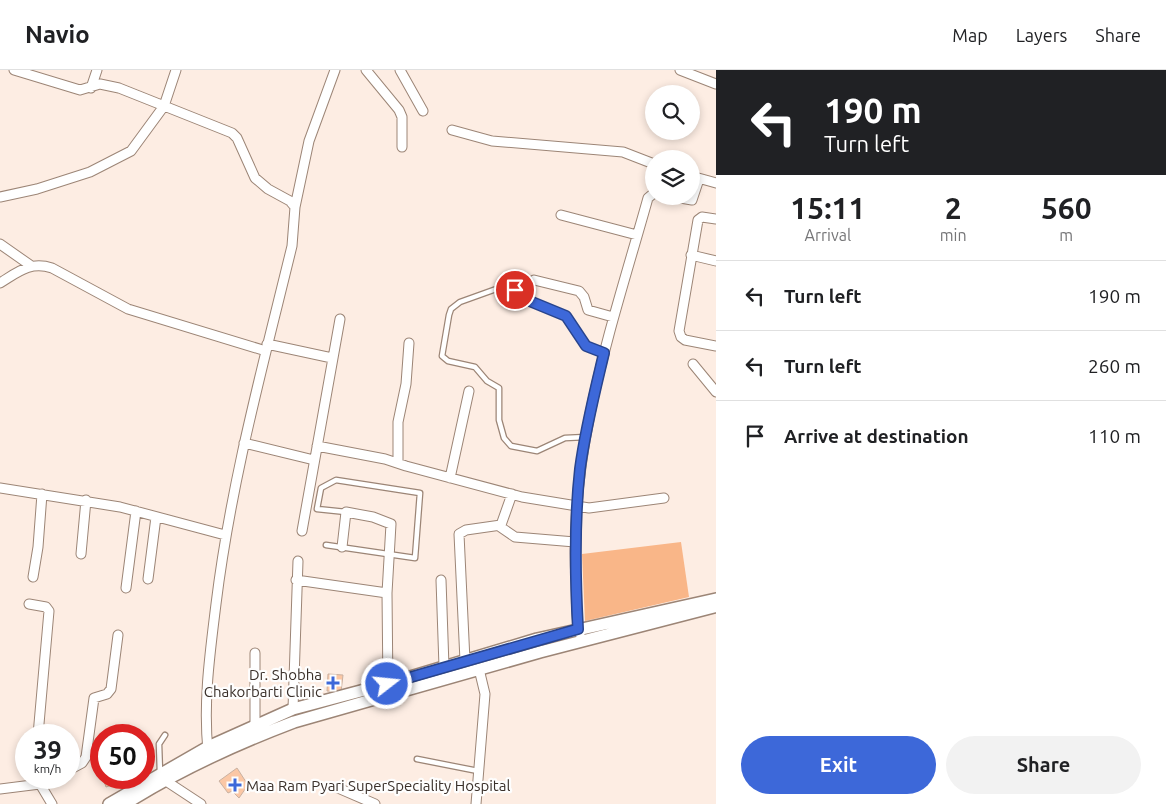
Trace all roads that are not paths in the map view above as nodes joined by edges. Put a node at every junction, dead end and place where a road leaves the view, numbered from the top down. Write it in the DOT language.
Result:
graph roads {
  1 [pos="14,70"];
  2 [pos="97,70"];
  3 [pos="176,70"];
  4 [pos="335,70"];
  5 [pos="366,70"];
  6 [pos="400,70"];
  7 [pos="680,70"];
  8 [pos="34,73"];
  9 [pos="716,84"];
  10 [pos="91,88"];
  11 [pos="164,106"];
  12 [pos="423,111"];
  13 [pos="452,130"];
  14 [pos="402,147"];
  15 [pos="645,161"];
  16 [pos="700,179"];
  17 [pos="716,183"];
  18 [pos="0,197"];
  19 [pos="646,205"];
  20 [pos="295,207"];
  21 [pos="561,216"];
  22 [pos="716,219"];
  23 [pos="637,235"];
  24 [pos="0,244"];
  25 [pos="691,255"];
  26 [pos="716,261"];
  27 [pos="30,265"];
  28 [pos="534,280"];
  29 [pos="0,283"];
  30 [pos="613,317"];
  31 [pos="340,319"];
  32 [pos="409,344"];
  33 [pos="716,346"];
  34 [pos="267,347"];
  35 [pos="604,353"];
  36 [pos="332,358"];
  37 [pos="693,364"];
  38 [pos="469,391"];
  39 [pos="716,392"];
  40 [pos="586,437"];
  41 [pos="244,443"];
  42 [pos="318,446"];
  43 [pos="314,460"];
  44 [pos="398,463"];
  45 [pos="450,478"];
  46 [pos="0,488"];
  47 [pos="42,494"];
  48 [pos="512,494"];
  49 [pos="664,498"];
  50 [pos="86,500"];
  51 [pos="577,506"];
  52 [pos="136,511"];
  53 [pos="346,512"];
  54 [pos="156,517"];
  55 [pos="499,526"];
  56 [pos="302,531"];
  57 [pos="225,535"];
  58 [pos="576,542"];
  59 [pos="326,545"];
  60 [pos="342,547"];
  61 [pos="81,554"];
  62 [pos="390,554"];
  63 [pos="298,561"];
  64 [pos="33,577"];
  65 [pos="148,579"];
  66 [pos="296,580"];
  67 [pos="441,580"];
  68 [pos="126,588"];
  69 [pos="386,593"];
  70 [pos="716,599"];
  71 [pos="29,604"];
  72 [pos="716,606"];
  73 [pos="578,629"];
  74 [pos="118,636"];
  75 [pos="583,641"];
  76 [pos="255,652"];
  77 [pos="465,661"];
  78 [pos="444,667"];
  79 [pos="479,669"];
  80 [pos="388,689"];
  81 [pos="292,709"];
  82 [pos="39,724"];
  83 [pos="254,726"];
  84 [pos="165,734"];
  85 [pos="209,753"];
  86 [pos="417,759"];
  87 [pos="80,764"];
  88 [pos="478,771"];
  89 [pos="163,777"];
  90 [pos="15,786"];
  91 [pos="338,788"];
  92 [pos="0,789"];
  93 [pos="40,789"];
  94 [pos="52,804"];
  95 [pos="109,804"];
  96 [pos="125,804"];
  97 [pos="201,804"];
  98 [pos="375,804"];
  99 [pos="476,804"];
  1 -- 8 [label="street"];
  2 -- 10 [label="street"];
  3 -- 11 [label="street"];
  4 -- 20 [label="street"];
  5 -- 14 [label="street"];
  6 -- 12 [label="street"];
  7 -- 9 [label="street"];
  8 -- 10 [label="street"];
  10 -- 11 [label="street"];
  11 -- 18 [label="street"];
  11 -- 20 [label="street"];
  13 -- 15 [label="street"];
  16 -- 17 [label="street"];
  19 -- 23 [label="street"];
  20 -- 34 [label="street"];
  21 -- 23 [label="street"];
  22 -- 25 [label="street"];
  23 -- 30 [label="street"];
  24 -- 27 [label="street"];
  25 -- 26 [label="street"];
  25 -- 33 [label="street"];
  27 -- 29 [label="street"];
  27 -- 34 [label="street"];
  28 -- 30 [label="street"];
  30 -- 35 [label="street"];
  31 -- 36 [label="street"];
  32 -- 44 [label="street"];
  34 -- 36 [label="street"];
  34 -- 41 [label="street"];
  35 -- 40 [label="street"];
  35 -- 40 [label="lane"];
  36 -- 42 [label="street"];
  37 -- 39 [label="street"];
  38 -- 45 [label="street"];
  40 -- 51 [label="street"];
  41 -- 43 [label="street"];
  41 -- 57 [label="street"];
  42 -- 43 [label="street"];
  42 -- 44 [label="street"];
  43 -- 56 [label="street"];
  44 -- 45 [label="street"];
  45 -- 48 [label="street"];
  46 -- 47 [label="street"];
  47 -- 50 [label="street"];
  47 -- 64 [label="street"];
  48 -- 51 [label="street"];
  48 -- 55 [label="street"];
  49 -- 51 [label="street"];
  50 -- 52 [label="street"];
  50 -- 61 [label="street"];
  51 -- 58 [label="street"];
  52 -- 54 [label="street"];
  52 -- 68 [label="street"];
  53 -- 60 [label="street"];
  53 -- 62 [label="street"];
  53 -- 62 [label="lane"];
  54 -- 57 [label="street"];
  54 -- 65 [label="street"];
  55 -- 58 [label="street"];
  55 -- 77 [label="street"];
  57 -- 85 [label="street"];
  58 -- 73 [label="street"];
  59 -- 60 [label="lane"];
  60 -- 62 [label="lane"];
  62 -- 69 [label="street"];
  63 -- 66 [label="street"];
  66 -- 69 [label="street"];
  66 -- 81 [label="street"];
  67 -- 78 [label="street"];
  69 -- 80 [label="street"];
  70 -- 73 [label="main road"];
  71 -- 82 [label="street"];
  72 -- 75 [label="main road"];
  73 -- 75 [label="street"];
  73 -- 77 [label="main road"];
  74 -- 87 [label="street"];
  75 -- 79 [label="main road"];
  76 -- 83 [label="street"];
  77 -- 78 [label="main road"];
  78 -- 80 [label="main road"];
  79 -- 80 [label="main road"];
  79 -- 88 [label="street"];
  80 -- 81 [label="main road"];
  80 -- 85 [label="main road"];
  81 -- 83 [label="main road"];
  83 -- 85 [label="main road"];
  84 -- 89 [label="lane"];
  85 -- 89 [label="main road"];
  86 -- 88 [label="lane"];
  88 -- 99 [label="street"];
  89 -- 95 [label="main road"];
  89 -- 96 [label="main road"];
  89 -- 97 [label="street"];
  90 -- 92 [label="street"];
  91 -- 98 [label="street"];
  93 -- 94 [label="street"];
}
